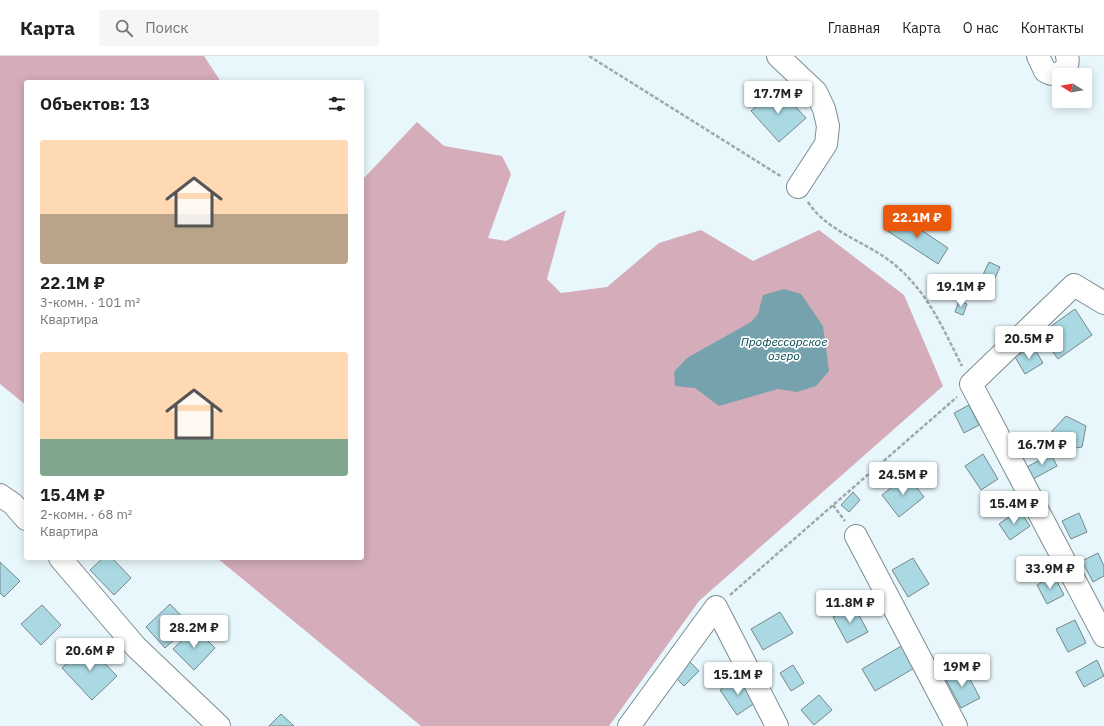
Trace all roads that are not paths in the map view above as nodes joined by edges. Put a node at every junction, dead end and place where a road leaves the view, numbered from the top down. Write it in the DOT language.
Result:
graph roads {
  1 [pos="778,56"];
  2 [pos="1038,56"];
  3 [pos="1067,56"];
  4 [pos="798,187"];
  5 [pos="1104,304"];
  6 [pos="0,495"];
  7 [pos="24,517"];
  8 [pos="856,536"];
  9 [pos="62,560"];
  10 [pos="1104,636"];
  11 [pos="219,726"];
  12 [pos="629,726"];
  13 [pos="777,726"];
  14 [pos="956,726"];
  1 -- 4 [label="street"];
  2 -- 3 [label="street"];
  5 -- 10 [label="street"];
  6 -- 7 [label="street"];
  8 -- 14 [label="street"];
  9 -- 11 [label="street"];
  12 -- 13 [label="street"];
}
